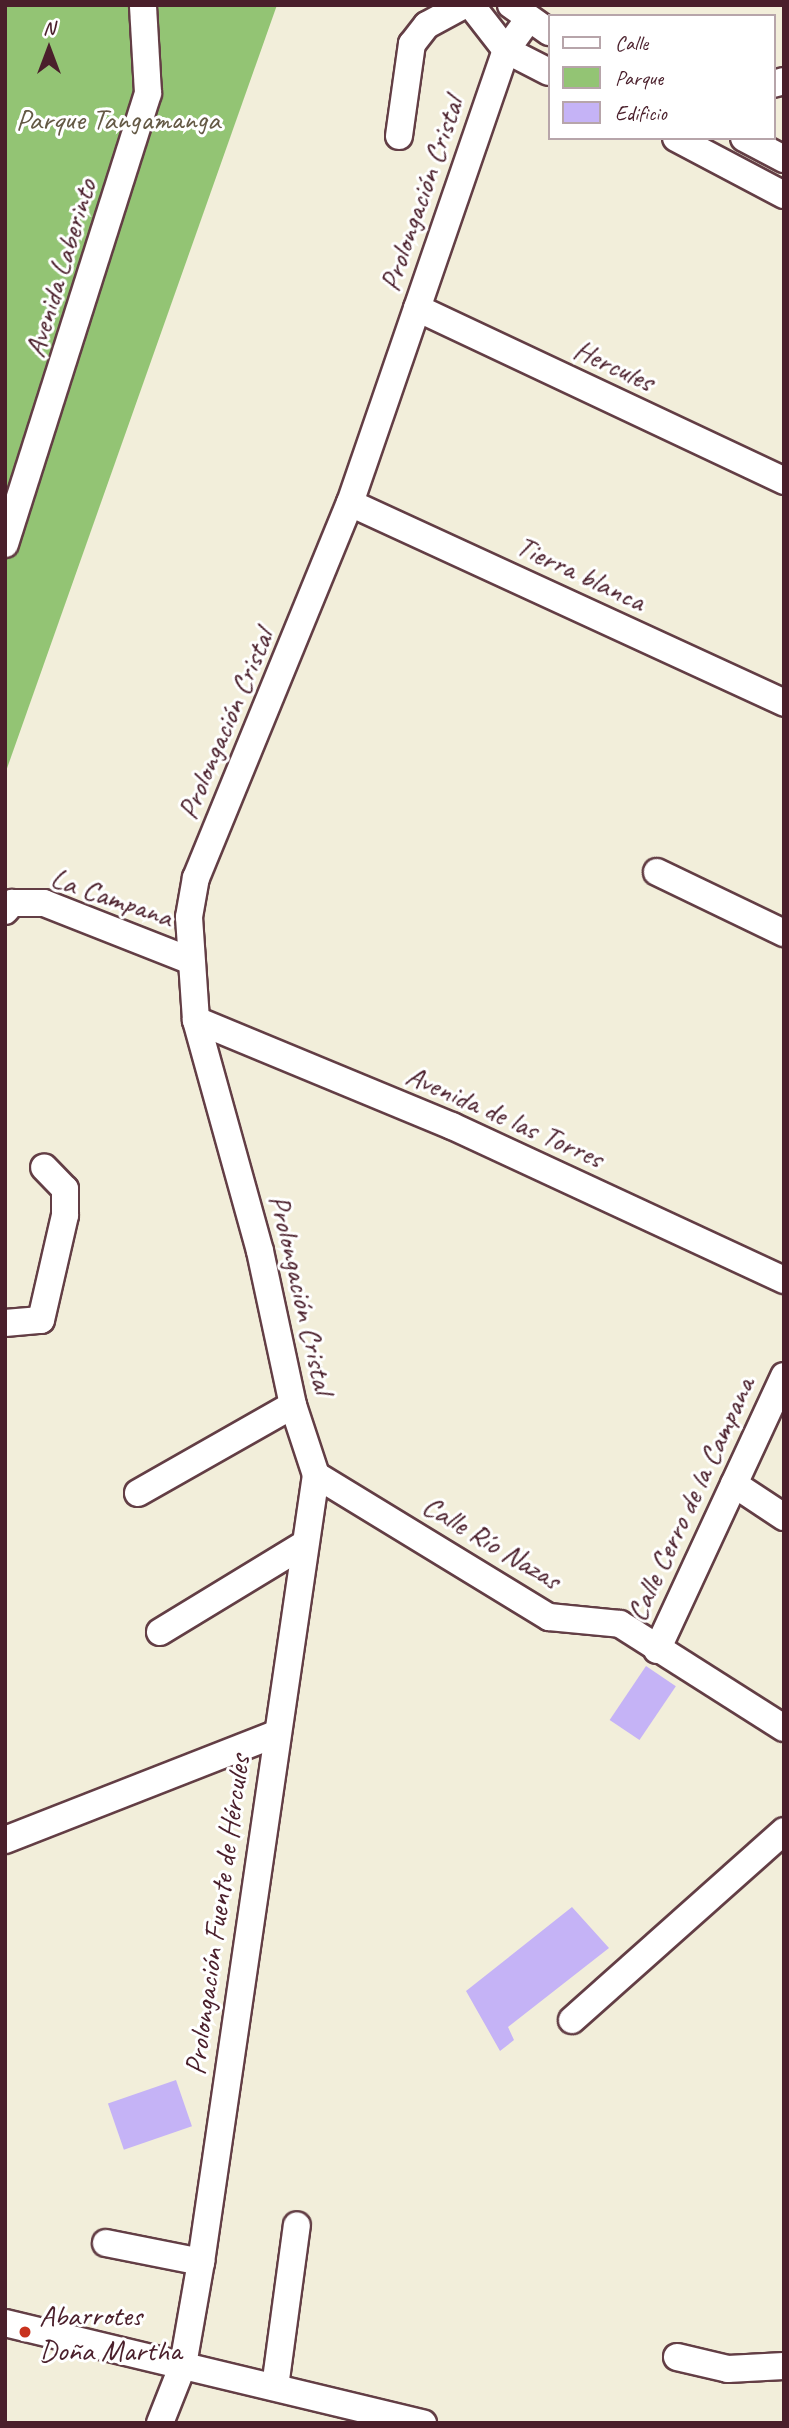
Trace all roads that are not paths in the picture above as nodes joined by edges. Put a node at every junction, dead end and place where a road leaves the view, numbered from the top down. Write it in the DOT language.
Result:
graph roads {
  1 [pos="143,5"];
  2 [pos="464,5"];
  3 [pos="471,5"];
  4 [pos="529,19"];
  5 [pos="506,50"];
  6 [pos="548,71"];
  7 [pos="399,136"];
  8 [pos="680,140"];
  9 [pos="748,140"];
  10 [pos="784,159"];
  11 [pos="784,195"];
  12 [pos="417,308"];
  13 [pos="784,481"];
  14 [pos="350,503"];
  15 [pos="5,544"];
  16 [pos="784,703"];
  17 [pos="656,872"];
  18 [pos="8,907"];
  19 [pos="784,933"];
  20 [pos="189,960"];
  21 [pos="196,1020"];
  22 [pos="44,1167"];
  23 [pos="784,1280"];
  24 [pos="5,1323"];
  25 [pos="784,1376"];
  26 [pos="293,1405"];
  27 [pos="316,1475"];
  28 [pos="734,1484"];
  29 [pos="138,1493"];
  30 [pos="784,1517"];
  31 [pos="305,1544"];
  32 [pos="160,1632"];
  33 [pos="657,1650"];
  34 [pos="784,1728"];
  35 [pos="276,1734"];
  36 [pos="784,1831"];
  37 [pos="5,1840"];
  38 [pos="572,2020"];
  39 [pos="297,2225"];
  40 [pos="106,2243"];
  41 [pos="201,2262"];
  42 [pos="5,2323"];
  43 [pos="677,2357"];
  44 [pos="183,2365"];
  45 [pos="784,2366"];
  46 [pos="275,2387"];
  47 [pos="160,2423"];
  48 [pos="423,2423"];
  1 -- 15 [label="street, Avenida Laberinto"];
  2 -- 7 [label="street"];
  3 -- 5 [label="street"];
  4 -- 5 [label="street, Prolongación Cristal"];
  5 -- 6 [label="street"];
  5 -- 12 [label="street, Prolongación Cristal"];
  8 -- 11 [label="street"];
  9 -- 10 [label="street"];
  12 -- 13 [label="street, Hercules"];
  12 -- 14 [label="street, Prolongación Cristal"];
  14 -- 16 [label="street, Tierra blanca"];
  14 -- 20 [label="street, Prolongación Cristal"];
  17 -- 19 [label="street"];
  18 -- 20 [label="street, La Campana"];
  20 -- 21 [label="street, Prolongación Cristal"];
  21 -- 23 [label="street, Avenida de las Torres"];
  21 -- 26 [label="street, Prolongación Cristal"];
  22 -- 24 [label="street"];
  25 -- 28 [label="street, Calle Cerro de la Campana"];
  26 -- 27 [label="street, Prolongación Cristal"];
  26 -- 29 [label="street"];
  27 -- 31 [label="street, Prolongación Fuente de Hércules"];
  27 -- 33 [label="street, Calle Río Nazas"];
  28 -- 30 [label="street"];
  28 -- 33 [label="street, Calle Cerro de la Campana"];
  31 -- 32 [label="street"];
  31 -- 35 [label="street, Prolongación Fuente de Hércules"];
  33 -- 34 [label="street, Calle Río Nazas"];
  35 -- 37 [label="street"];
  35 -- 41 [label="street, Prolongación Fuente de Hércules"];
  36 -- 38 [label="street"];
  39 -- 46 [label="street"];
  40 -- 41 [label="street"];
  41 -- 44 [label="street, Prolongación Fuente de Hércules"];
  42 -- 44 [label="street"];
  43 -- 45 [label="street"];
  44 -- 46 [label="street"];
  44 -- 47 [label="street, Prolongación Fuente de Hércules"];
  46 -- 48 [label="street"];
}
